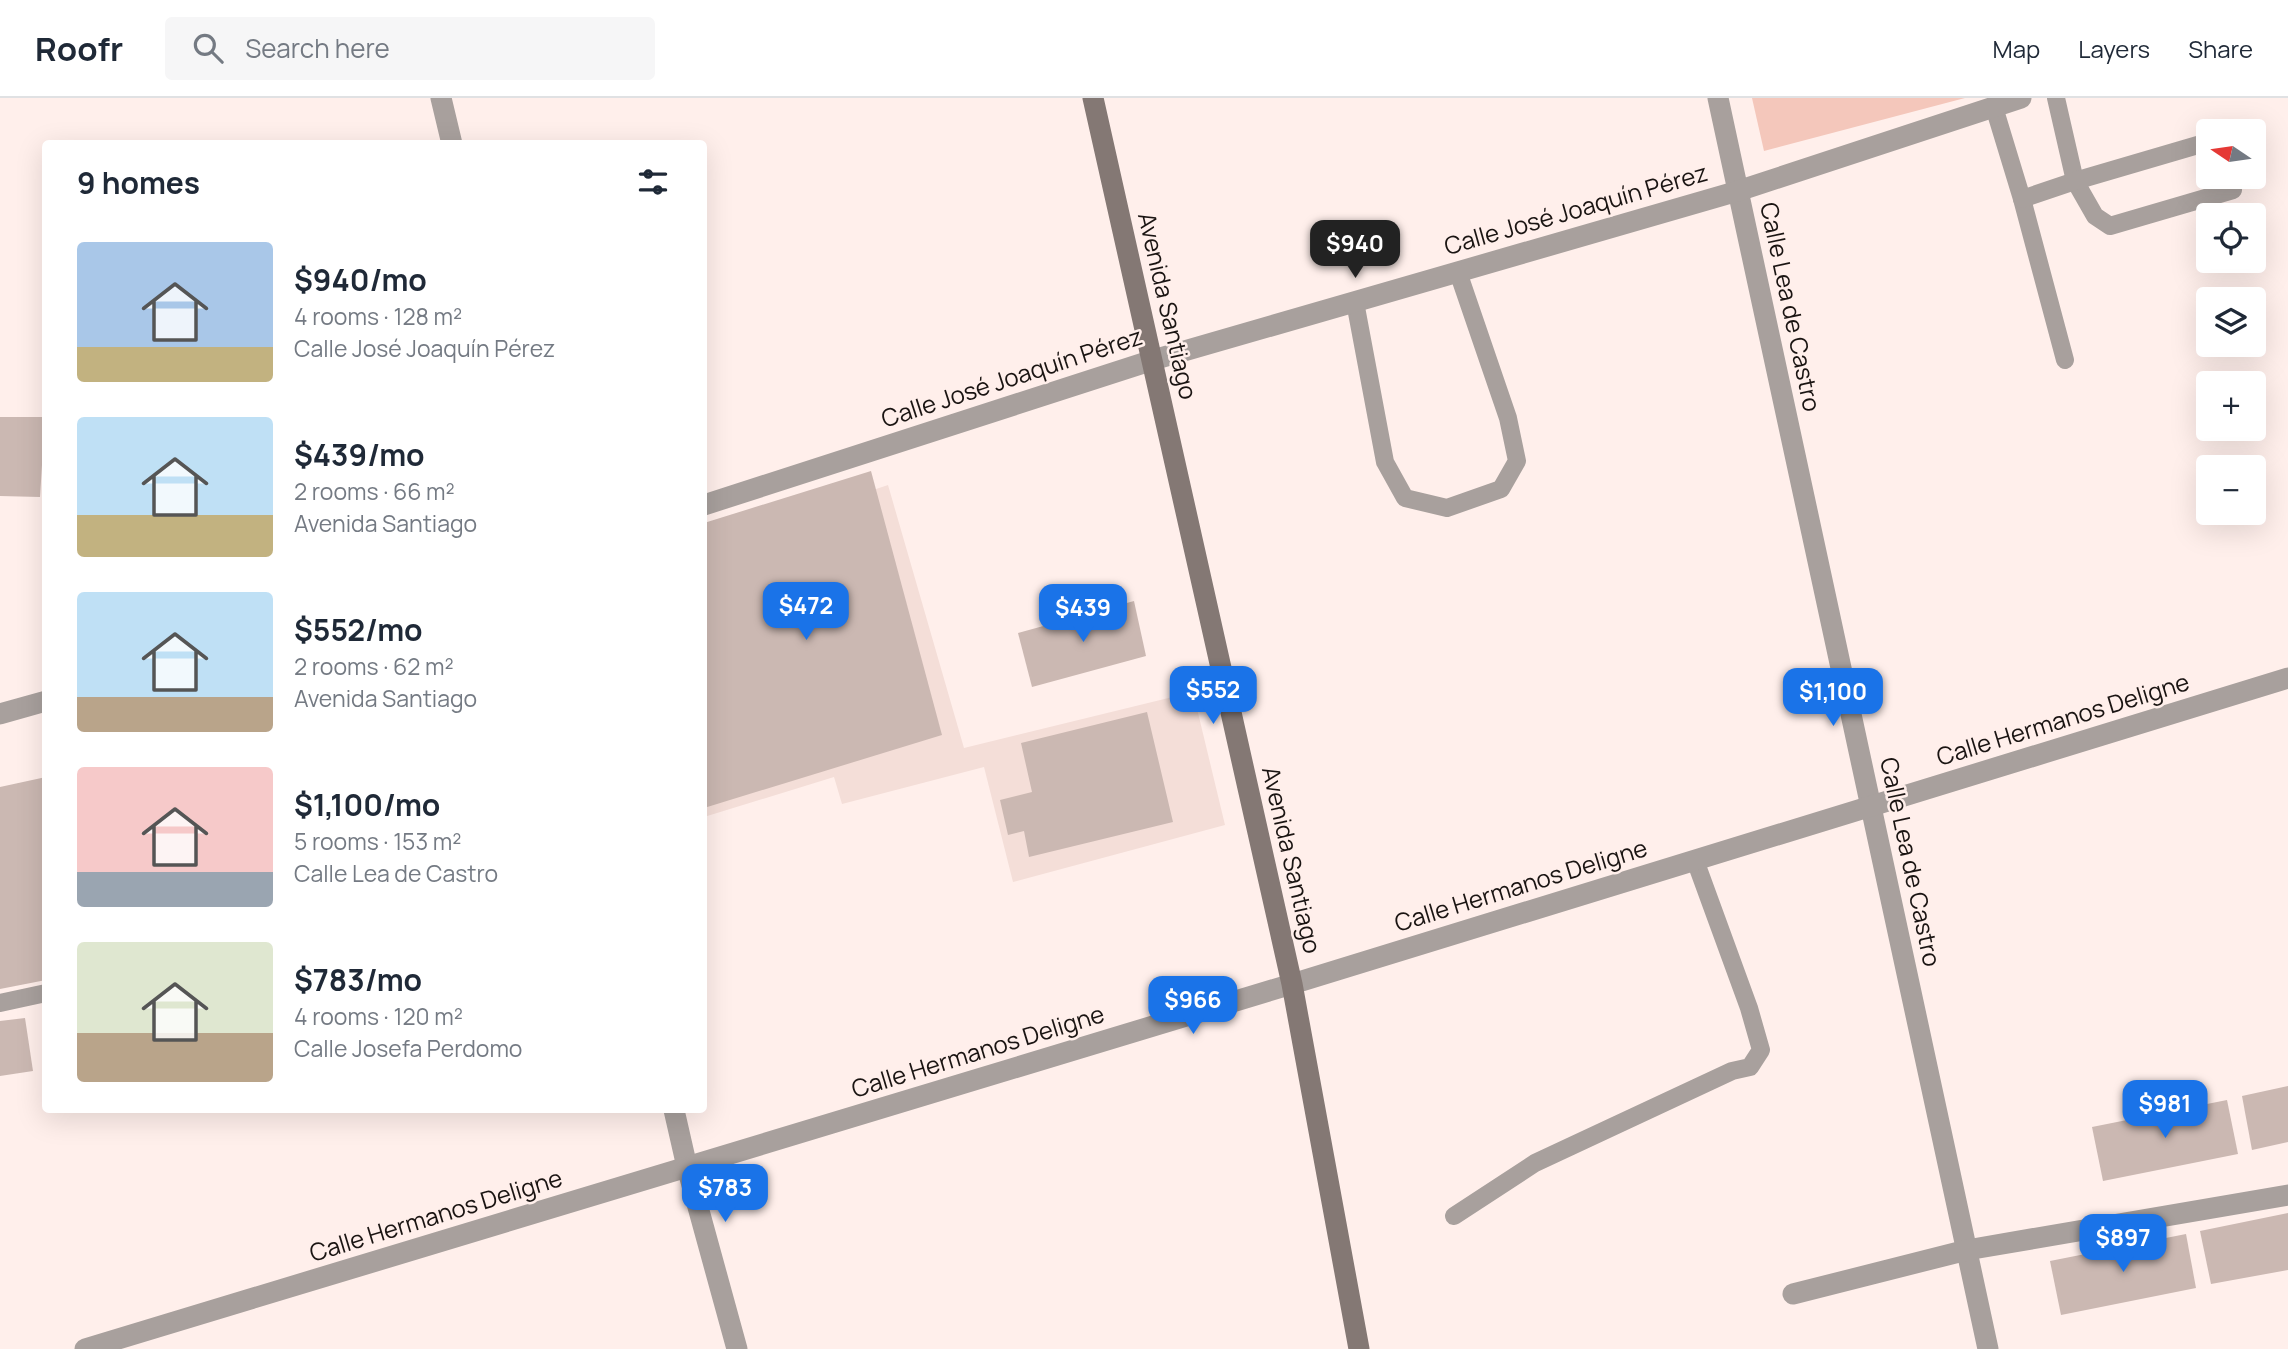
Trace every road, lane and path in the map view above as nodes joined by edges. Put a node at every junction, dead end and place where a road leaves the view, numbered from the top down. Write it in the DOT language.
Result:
graph roads {
  1 [pos="441,98"];
  2 [pos="1093,98"];
  3 [pos="1718,98"];
  4 [pos="2021,98"];
  5 [pos="2056,98"];
  6 [pos="1994,107"];
  7 [pos="451,140"];
  8 [pos="2196,146"];
  9 [pos="2075,181"];
  10 [pos="2233,190"];
  11 [pos="1738,191"];
  12 [pos="2022,199"];
  13 [pos="1458,272"];
  14 [pos="1355,302"];
  15 [pos="1153,360"];
  16 [pos="2065,360"];
  17 [pos="707,504"];
  18 [pos="2288,678"];
  19 [pos="42,702"];
  20 [pos="0,714"];
  21 [pos="1871,806"];
  22 [pos="1695,860"];
  23 [pos="1292,984"];
  24 [pos="42,994"];
  25 [pos="0,1003"];
  26 [pos="675,1113"];
  27 [pos="687,1167"];
  28 [pos="2288,1195"];
  29 [pos="1454,1216"];
  30 [pos="1967,1250"];
  31 [pos="1793,1294"];
  32 [pos="85,1349"];
  33 [pos="737,1349"];
  34 [pos="1359,1349"];
  35 [pos="1988,1349"];
  1 -- 7 [label="street"];
  2 -- 15 [label="main road, Avenida Santiago"];
  3 -- 11 [label="street, Calle Lea de Castro"];
  4 -- 6 [label="street, Calle José Joaquín Pérez"];
  5 -- 9 [label="lane"];
  6 -- 11 [label="street, Calle José Joaquín Pérez"];
  6 -- 12 [label="lane"];
  8 -- 9 [label="lane"];
  9 -- 10 [label="lane"];
  9 -- 12 [label="lane"];
  11 -- 13 [label="street, Calle José Joaquín Pérez"];
  11 -- 21 [label="street, Calle Lea de Castro"];
  12 -- 16 [label="lane"];
  13 -- 14 [label="street, Calle José Joaquín Pérez"];
  13 -- 14 [label="lane"];
  14 -- 15 [label="street, Calle José Joaquín Pérez"];
  15 -- 17 [label="street, Calle José Joaquín Pérez"];
  15 -- 23 [label="main road, Avenida Santiago"];
  18 -- 21 [label="street, Calle Hermanos Deligne"];
  19 -- 20 [label="street"];
  21 -- 22 [label="street, Calle Hermanos Deligne"];
  21 -- 30 [label="street, Calle Lea de Castro"];
  22 -- 23 [label="street, Calle Hermanos Deligne"];
  22 -- 29 [label="lane"];
  23 -- 27 [label="street, Calle Hermanos Deligne"];
  23 -- 34 [label="main road, Avenida Santiago"];
  24 -- 25 [label="lane"];
  26 -- 27 [label="street"];
  27 -- 32 [label="street, Calle Hermanos Deligne"];
  27 -- 33 [label="street"];
  28 -- 30 [label="street"];
  30 -- 31 [label="street"];
  30 -- 35 [label="street, Calle Lea de Castro"];
}
